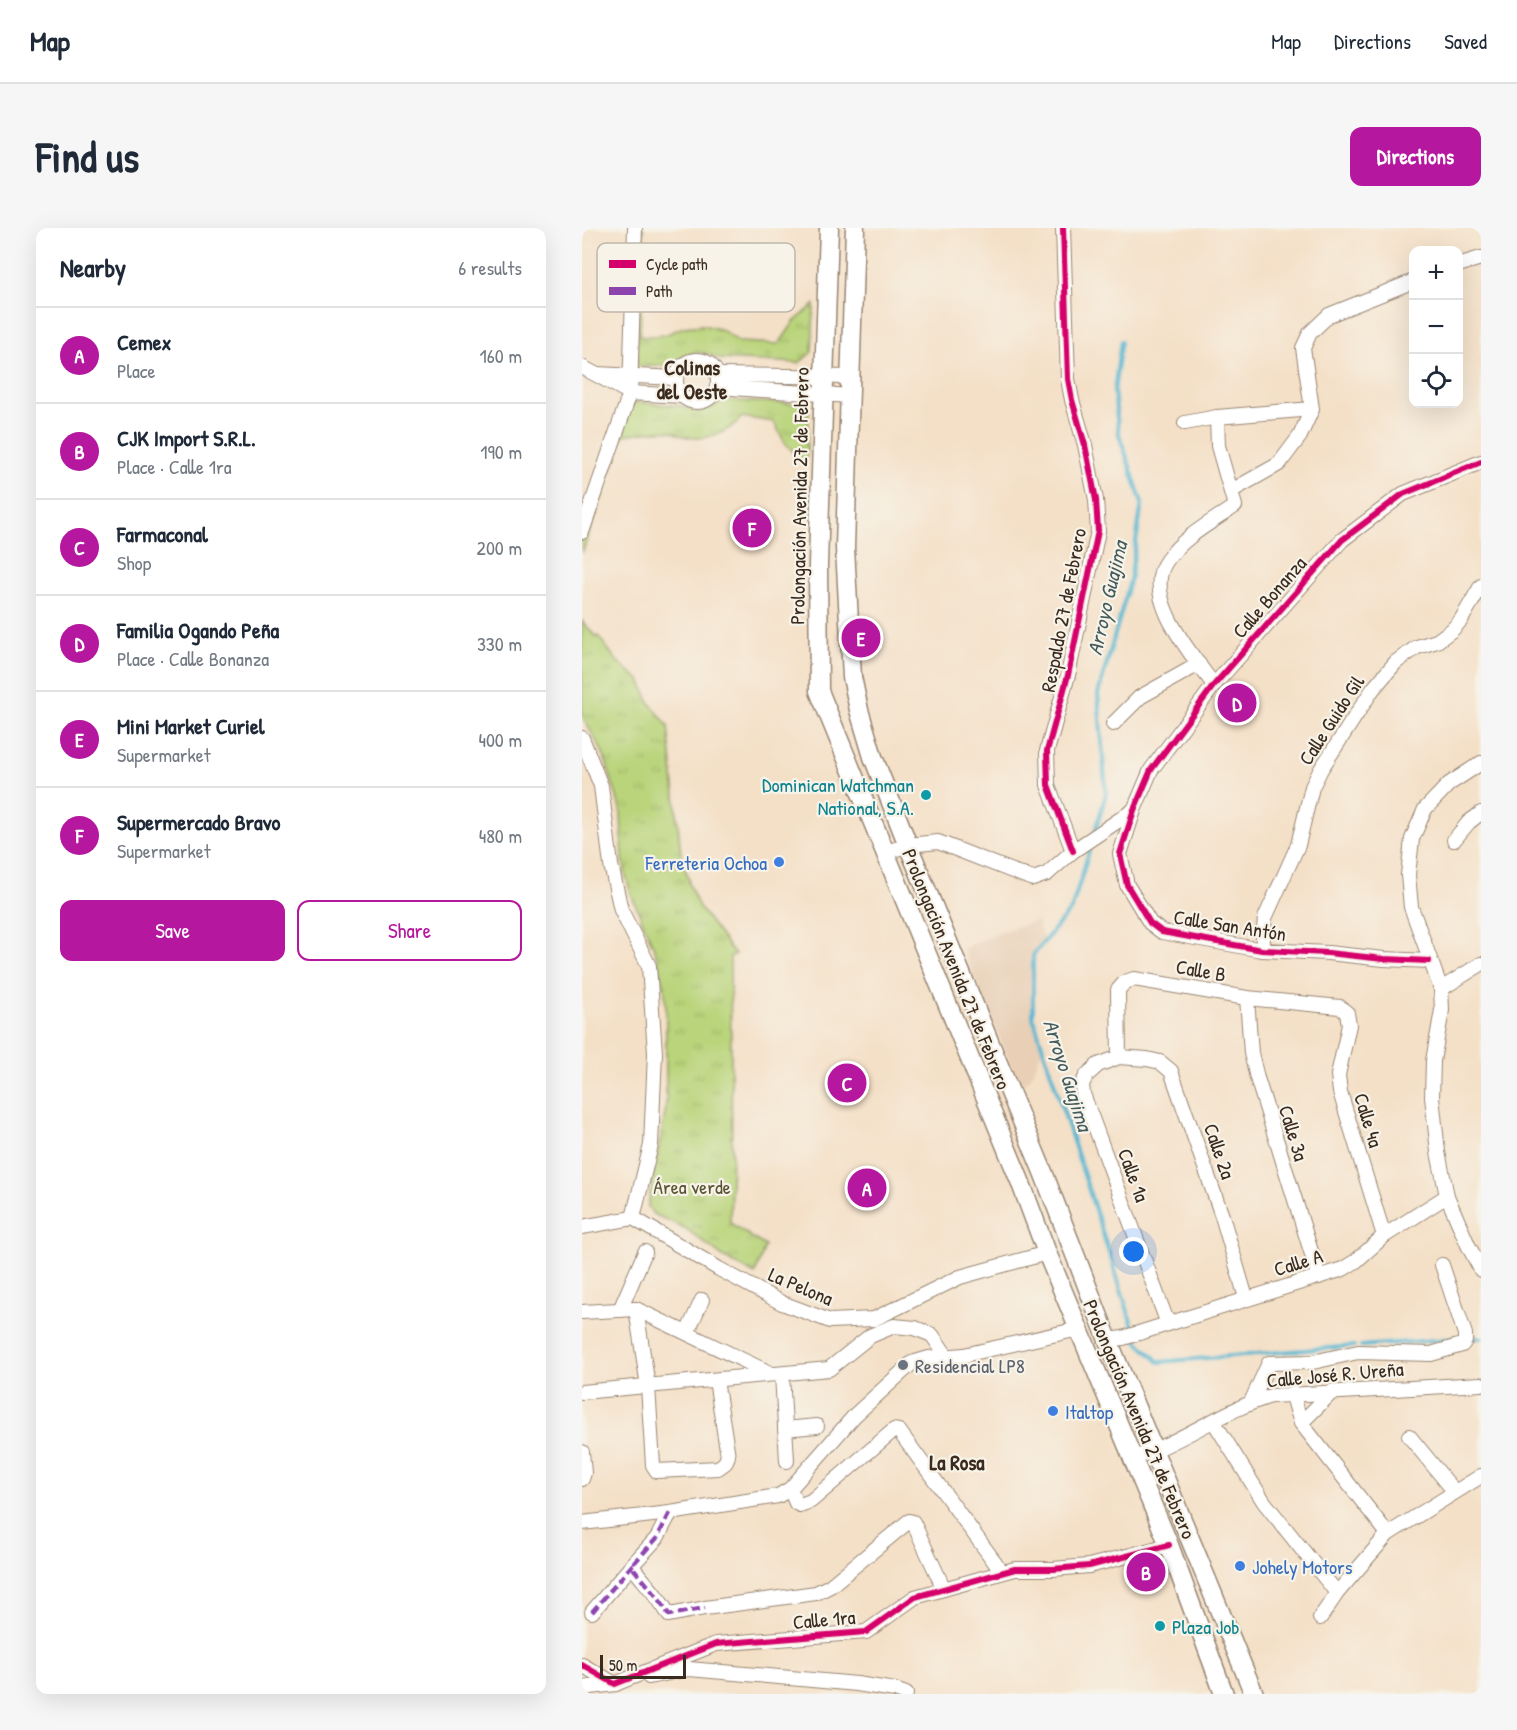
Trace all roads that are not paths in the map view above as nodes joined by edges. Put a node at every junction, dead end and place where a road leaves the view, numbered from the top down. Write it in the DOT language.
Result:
graph roads {
  1 [pos="635,228"];
  2 [pos="829,228"];
  3 [pos="855,228"];
  4 [pos="1062,228"];
  5 [pos="634,243"];
  6 [pos="1481,258"];
  7 [pos="1463,264"];
  8 [pos="1409,283"];
  9 [pos="632,312"];
  10 [pos="582,367"];
  11 [pos="595,374"];
  12 [pos="630,375"];
  13 [pos="824,376"];
  14 [pos="850,377"];
  15 [pos="676,378"];
  16 [pos="717,381"];
  17 [pos="630,393"];
  18 [pos="823,394"];
  19 [pos="682,396"];
  20 [pos="850,396"];
  21 [pos="1312,409"];
  22 [pos="1217,417"];
  23 [pos="1185,423"];
  24 [pos="1481,462"];
  25 [pos="1231,491"];
  26 [pos="582,532"];
  27 [pos="1481,586"];
  28 [pos="1199,664"];
  29 [pos="1214,685"];
  30 [pos="1113,724"];
  31 [pos="582,738"];
  32 [pos="1481,763"];
  33 [pos="1134,810"];
  34 [pos="1481,813"];
  35 [pos="1455,840"];
  36 [pos="908,845"];
  37 [pos="1073,851"];
  38 [pos="884,853"];
  39 [pos="1262,950"];
  40 [pos="1429,961"];
  41 [pos="1481,964"];
  42 [pos="1441,989"];
  43 [pos="1247,998"];
  44 [pos="1347,1013"];
  45 [pos="1119,1057"];
  46 [pos="1043,1172"];
  47 [pos="1020,1181"];
  48 [pos="1447,1196"];
  49 [pos="633,1218"];
  50 [pos="582,1227"];
  51 [pos="1384,1236"];
  52 [pos="645,1252"];
  53 [pos="1047,1253"];
  54 [pos="1442,1265"];
  55 [pos="1481,1270"];
  56 [pos="1319,1277"];
  57 [pos="1246,1298"];
  58 [pos="702,1300"];
  59 [pos="636,1309"];
  60 [pos="620,1310"];
  61 [pos="582,1312"];
  62 [pos="1168,1324"];
  63 [pos="1079,1329"];
  64 [pos="687,1334"];
  65 [pos="1116,1339"];
  66 [pos="948,1358"];
  67 [pos="778,1374"];
  68 [pos="717,1380"];
  69 [pos="1481,1384"];
  70 [pos="648,1386"];
  71 [pos="1333,1391"];
  72 [pos="582,1392"];
  73 [pos="1292,1394"];
  74 [pos="1251,1402"];
  75 [pos="1214,1422"];
  76 [pos="1301,1423"];
  77 [pos="818,1426"];
  78 [pos="785,1429"];
  79 [pos="1409,1436"];
  80 [pos="1155,1451"];
  81 [pos="582,1452"];
  82 [pos="1133,1458"];
  83 [pos="787,1461"];
  84 [pos="1481,1476"];
  85 [pos="582,1479"];
  86 [pos="790,1489"];
  87 [pos="1454,1491"];
  88 [pos="670,1514"];
  89 [pos="582,1523"];
  90 [pos="1388,1534"];
  91 [pos="1169,1545"];
  92 [pos="634,1563"];
  93 [pos="1002,1572"];
  94 [pos="944,1589"];
  95 [pos="1336,1593"];
  96 [pos="592,1612"];
  97 [pos="1320,1618"];
  98 [pos="582,1665"];
  99 [pos="615,1684"];
  100 [pos="582,1688"];
  101 [pos="906,1694"];
  102 [pos="1224,1694"];
  103 [pos="1254,1694"];
  1 -- 5 [label="street"];
  2 -- 13 [label="main road, Prolongación Avenida 27 de Febrero"];
  3 -- 14 [label="main road, Prolongación Avenida 27 de Febrero"];
  4 -- 37 [label="street, Respaldo 27 de Febrero"];
  6 -- 7 [label="street"];
  8 -- 21 [label="street"];
  9 -- 12 [label="street"];
  10 -- 11 [label="street"];
  11 -- 12 [label="street"];
  11 -- 17 [label="street"];
  12 -- 15 [label="street"];
  12 -- 17 [label="street"];
  13 -- 14 [label="street"];
  13 -- 16 [label="street"];
  13 -- 18 [label="main road, Prolongación Avenida 27 de Febrero"];
  14 -- 20 [label="main road, Prolongación Avenida 27 de Febrero"];
  15 -- 16 [label="street"];
  15 -- 19 [label="street"];
  16 -- 18 [label="street"];
  16 -- 19 [label="street"];
  17 -- 19 [label="street"];
  17 -- 26 [label="street"];
  18 -- 20 [label="street"];
  18 -- 38 [label="main road, Prolongación Avenida 27 de Febrero"];
  20 -- 36 [label="main road, Prolongación Avenida 27 de Febrero"];
  21 -- 22 [label="street"];
  21 -- 25 [label="street"];
  22 -- 23 [label="street"];
  22 -- 25 [label="street"];
  24 -- 29 [label="street, Calle Bonanza"];
  25 -- 28 [label="street"];
  27 -- 39 [label="street, Calle Guido Gil"];
  28 -- 29 [label="street"];
  28 -- 30 [label="street"];
  29 -- 33 [label="street, Calle Bonanza"];
  31 -- 49 [label="street"];
  32 -- 40 [label="street"];
  33 -- 37 [label="street"];
  33 -- 39 [label="street, Calle San Antón"];
  34 -- 35 [label="street"];
  36 -- 37 [label="street"];
  36 -- 38 [label="street"];
  36 -- 46 [label="main road, Prolongación Avenida 27 de Febrero"];
  38 -- 47 [label="main road, Prolongación Avenida 27 de Febrero"];
  39 -- 40 [label="street, Calle San Antón"];
  40 -- 42 [label="street"];
  41 -- 42 [label="street"];
  42 -- 48 [label="street"];
  43 -- 44 [label="street, Calle B"];
  43 -- 45 [label="street, Calle B"];
  43 -- 56 [label="street, Calle 3a"];
  44 -- 51 [label="street, Calle 4a"];
  45 -- 57 [label="street, Calle 2a"];
  45 -- 62 [label="street, Calle 1a"];
  46 -- 47 [label="main road"];
  46 -- 65 [label="main road, Prolongación Avenida 27 de Febrero"];
  47 -- 53 [label="main road, Prolongación Avenida 27 de Febrero"];
  48 -- 51 [label="street, Calle A"];
  48 -- 55 [label="street"];
  49 -- 50 [label="street"];
  49 -- 53 [label="street, La Pelona"];
  51 -- 56 [label="street, Calle A"];
  52 -- 60 [label="street"];
  53 -- 63 [label="main road, Prolongación Avenida 27 de Febrero"];
  54 -- 74 [label="street"];
  56 -- 57 [label="street, Calle A"];
  57 -- 62 [label="street, Calle A"];
  58 -- 64 [label="street"];
  59 -- 60 [label="street"];
  59 -- 64 [label="street"];
  59 -- 70 [label="street"];
  60 -- 61 [label="street"];
  62 -- 65 [label="street, Calle A"];
  63 -- 66 [label="street"];
  63 -- 82 [label="main road, Prolongación Avenida 27 de Febrero"];
  64 -- 67 [label="street"];
  65 -- 80 [label="main road, Prolongación Avenida 27 de Febrero"];
  66 -- 67 [label="street"];
  66 -- 86 [label="street"];
  67 -- 68 [label="street"];
  67 -- 78 [label="street"];
  68 -- 70 [label="street"];
  68 -- 70 [label="street"];
  69 -- 71 [label="street, Calle José R. Ureña"];
  70 -- 72 [label="street"];
  71 -- 73 [label="street, Calle José R. Ureña"];
  71 -- 76 [label="street"];
  73 -- 74 [label="street, Calle José R. Ureña"];
  73 -- 76 [label="street"];
  74 -- 75 [label="street, Calle José R. Ureña"];
  75 -- 80 [label="street, Calle José R. Ureña"];
  75 -- 95 [label="street"];
  76 -- 90 [label="street"];
  77 -- 78 [label="street"];
  78 -- 83 [label="street"];
  79 -- 87 [label="street"];
  80 -- 82 [label="street, Calle José R. Ureña"];
  80 -- 103 [label="main road, Prolongación Avenida 27 de Febrero"];
  81 -- 85 [label="street"];
  82 -- 91 [label="main road, Prolongación Avenida 27 de Febrero"];
  84 -- 87 [label="street"];
  86 -- 88 [label="street"];
  86 -- 93 [label="street"];
  87 -- 90 [label="street"];
  88 -- 89 [label="street"];
  88 -- 92 [label="street"];
  90 -- 95 [label="street"];
  91 -- 93 [label="street, Calle 1ra"];
  91 -- 102 [label="main road, Prolongación Avenida 27 de Febrero"];
  92 -- 94 [label="street"];
  92 -- 96 [label="street"];
  93 -- 94 [label="street, Calle 1ra"];
  94 -- 99 [label="street, Calle 1ra"];
  95 -- 97 [label="street"];
  98 -- 99 [label="street"];
  99 -- 100 [label="street"];
  99 -- 101 [label="street"];
}
